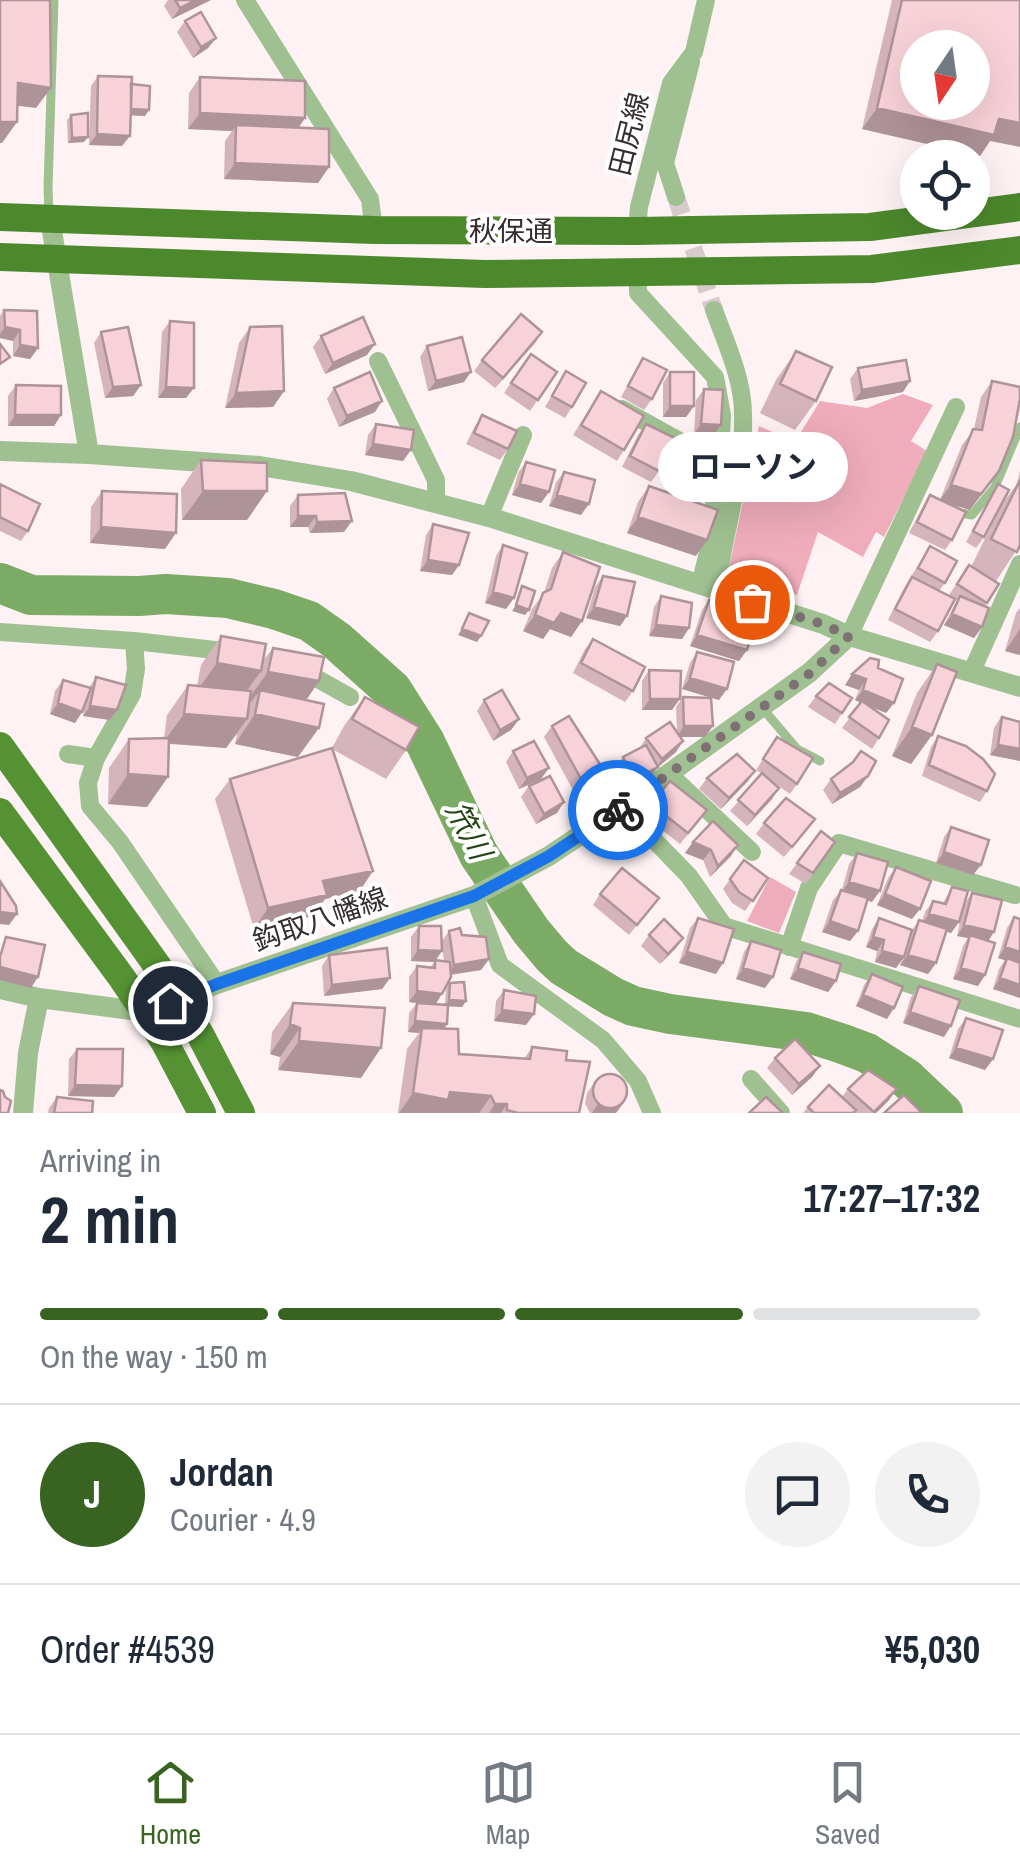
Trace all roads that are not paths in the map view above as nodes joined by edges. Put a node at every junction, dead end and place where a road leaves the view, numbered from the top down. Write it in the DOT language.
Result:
graph roads {
  1 [pos="54,0"];
  2 [pos="245,0"];
  3 [pos="706,0"];
  4 [pos="694,52"];
  5 [pos="676,196"];
  6 [pos="1020,206"];
  7 [pos="0,217"];
  8 [pos="50,218"];
  9 [pos="374,230"];
  10 [pos="637,231"];
  11 [pos="1020,250"];
  12 [pos="0,257"];
  13 [pos="57,260"];
  14 [pos="638,272"];
  15 [pos="714,310"];
  16 [pos="378,361"];
  17 [pos="606,400"];
  18 [pos="956,407"];
  19 [pos="1020,428"];
  20 [pos="523,435"];
  21 [pos="0,451"];
  22 [pos="89,454"];
  23 [pos="720,457"];
  24 [pos="436,502"];
  25 [pos="944,510"];
  26 [pos="488,516"];
  27 [pos="1020,564"];
  28 [pos="708,588"];
  29 [pos="0,632"];
  30 [pos="849,636"];
  31 [pos="134,641"];
  32 [pos="246,654"];
  33 [pos="283,660"];
  34 [pos="972,671"];
  35 [pos="1020,687"];
  36 [pos="350,697"];
  37 [pos="762,707"];
  38 [pos="0,746"];
  39 [pos="68,754"];
  40 [pos="96,758"];
  41 [pos="820,761"];
  42 [pos="668,773"];
  43 [pos="622,807"];
  44 [pos="0,812"];
  45 [pos="752,852"];
  46 [pos="478,894"];
  47 [pos="1014,896"];
  48 [pos="789,947"];
  49 [pos="217,984"];
  50 [pos="0,989"];
  51 [pos="39,998"];
  52 [pos="1020,1018"];
  53 [pos="751,1079"];
  54 [pos="24,1113"];
  55 [pos="202,1113"];
  56 [pos="241,1113"];
  57 [pos="652,1113"];
  58 [pos="781,1113"];
  1 -- 8 [label="lane"];
  2 -- 9 [label="street"];
  3 -- 4 [label="street, 田尻線"];
  4 -- 5 [label="street"];
  4 -- 10 [label="street, 田尻線"];
  6 -- 10 [label="highway, 秋保通"];
  7 -- 8 [label="highway, 秋保通"];
  8 -- 9 [label="highway, 秋保通"];
  8 -- 13 [label="street"];
  9 -- 10 [label="highway, 秋保通"];
  11 -- 14 [label="highway, 秋保通"];
  12 -- 13 [label="highway, 秋保通"];
  13 -- 14 [label="highway, 秋保通"];
  13 -- 22 [label="street"];
  14 -- 23 [label="street"];
  15 -- 28 [label="street"];
  16 -- 24 [label="street"];
  17 -- 23 [label="street"];
  18 -- 30 [label="street"];
  19 -- 25 [label="lane"];
  20 -- 26 [label="street"];
  21 -- 22 [label="street"];
  22 -- 24 [label="street"];
  23 -- 28 [label="street"];
  24 -- 26 [label="street"];
  26 -- 28 [label="street"];
  27 -- 34 [label="street"];
  28 -- 30 [label="street"];
  29 -- 31 [label="street"];
  30 -- 34 [label="street"];
  30 -- 37 [label="street"];
  31 -- 32 [label="street"];
  31 -- 40 [label="street"];
  33 -- 36 [label="street"];
  34 -- 35 [label="street"];
  37 -- 41 [label="lane"];
  37 -- 42 [label="street"];
  38 -- 56 [label="main road"];
  39 -- 40 [label="street"];
  40 -- 49 [label="street"];
  42 -- 43 [label="street"];
  42 -- 45 [label="street"];
  43 -- 46 [label="street, 鈎取八幡線"];
  43 -- 48 [label="street"];
  44 -- 55 [label="main road"];
  46 -- 49 [label="street, 鈎取八幡線"];
  46 -- 57 [label="street"];
  47 -- 48 [label="street"];
  48 -- 52 [label="street"];
  49 -- 51 [label="street, 鈎取八幡線"];
  50 -- 51 [label="street, 鈎取八幡線"];
  51 -- 54 [label="street"];
  53 -- 58 [label="street"];
}
